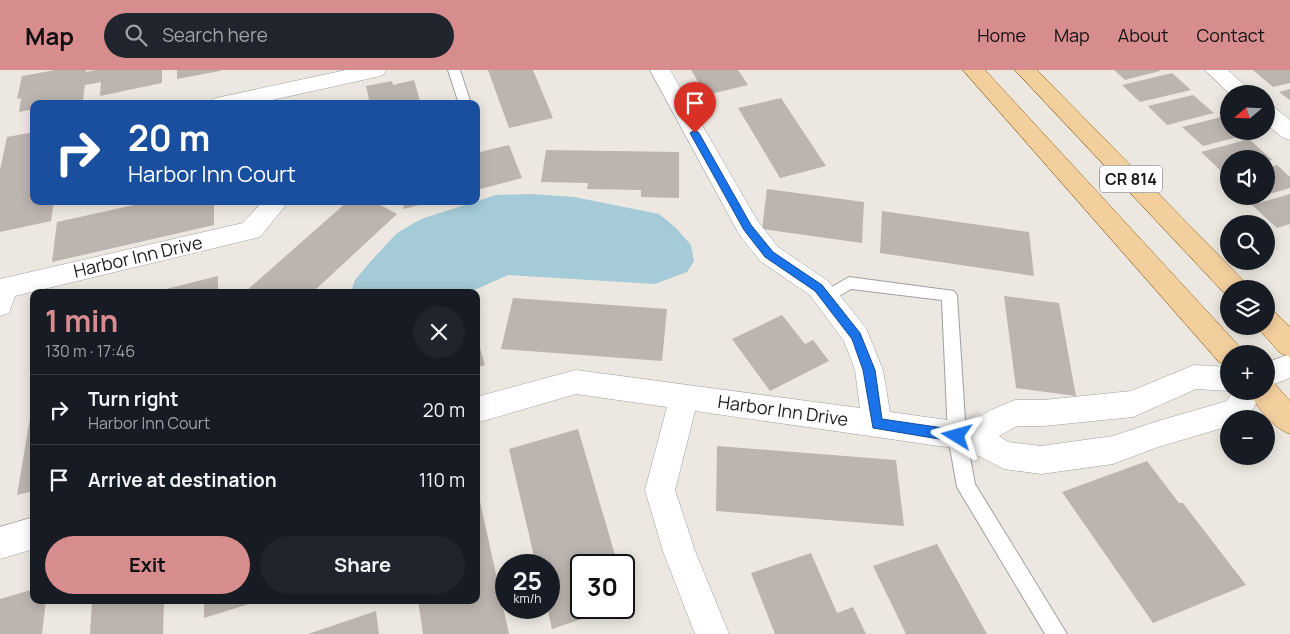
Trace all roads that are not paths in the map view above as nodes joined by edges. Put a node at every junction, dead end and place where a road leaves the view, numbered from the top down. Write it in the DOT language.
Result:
graph roads {
  1 [pos="376,70"];
  2 [pos="454,70"];
  3 [pos="660,70"];
  4 [pos="973,70"];
  5 [pos="1025,70"];
  6 [pos="1215,70"];
  7 [pos="1233,85"];
  8 [pos="266,99"];
  9 [pos="464,100"];
  10 [pos="1275,120"];
  11 [pos="1290,132"];
  12 [pos="273,205"];
  13 [pos="1227,280"];
  14 [pos="826,297"];
  15 [pos="0,305"];
  16 [pos="1275,329"];
  17 [pos="1290,344"];
  18 [pos="1221,345"];
  19 [pos="1290,366"];
  20 [pos="1275,372"];
  21 [pos="1220,378"];
  22 [pos="684,396"];
  23 [pos="1243,400"];
  24 [pos="1271,400"];
  25 [pos="1133,404"];
  26 [pos="480,409"];
  27 [pos="1290,421"];
  28 [pos="877,424"];
  29 [pos="1158,434"];
  30 [pos="964,436"];
  31 [pos="30,534"];
  32 [pos="0,543"];
  33 [pos="712,634"];
  34 [pos="1056,634"];
  1 -- 8 [label="street"];
  2 -- 9 [label="lane"];
  3 -- 14 [label="street"];
  4 -- 18 [label="main road, CR 814"];
  5 -- 13 [label="main road, CR 814"];
  6 -- 7 [label="street"];
  10 -- 11 [label="street"];
  12 -- 15 [label="street, Harbor Inn Drive"];
  14 -- 28 [label="street"];
  14 -- 30 [label="lane"];
  16 -- 17 [label="main road"];
  19 -- 20 [label="street"];
  21 -- 25 [label="street"];
  22 -- 26 [label="street, Harbor Inn Drive"];
  22 -- 28 [label="street, Harbor Inn Drive"];
  22 -- 33 [label="street"];
  23 -- 29 [label="street, Harbor Inn Drive"];
  24 -- 27 [label="main road"];
  25 -- 29 [label="street"];
  25 -- 30 [label="street"];
  28 -- 30 [label="street, Harbor Inn Drive"];
  29 -- 30 [label="street, Harbor Inn Drive"];
  30 -- 34 [label="lane"];
  31 -- 32 [label="street"];
}
